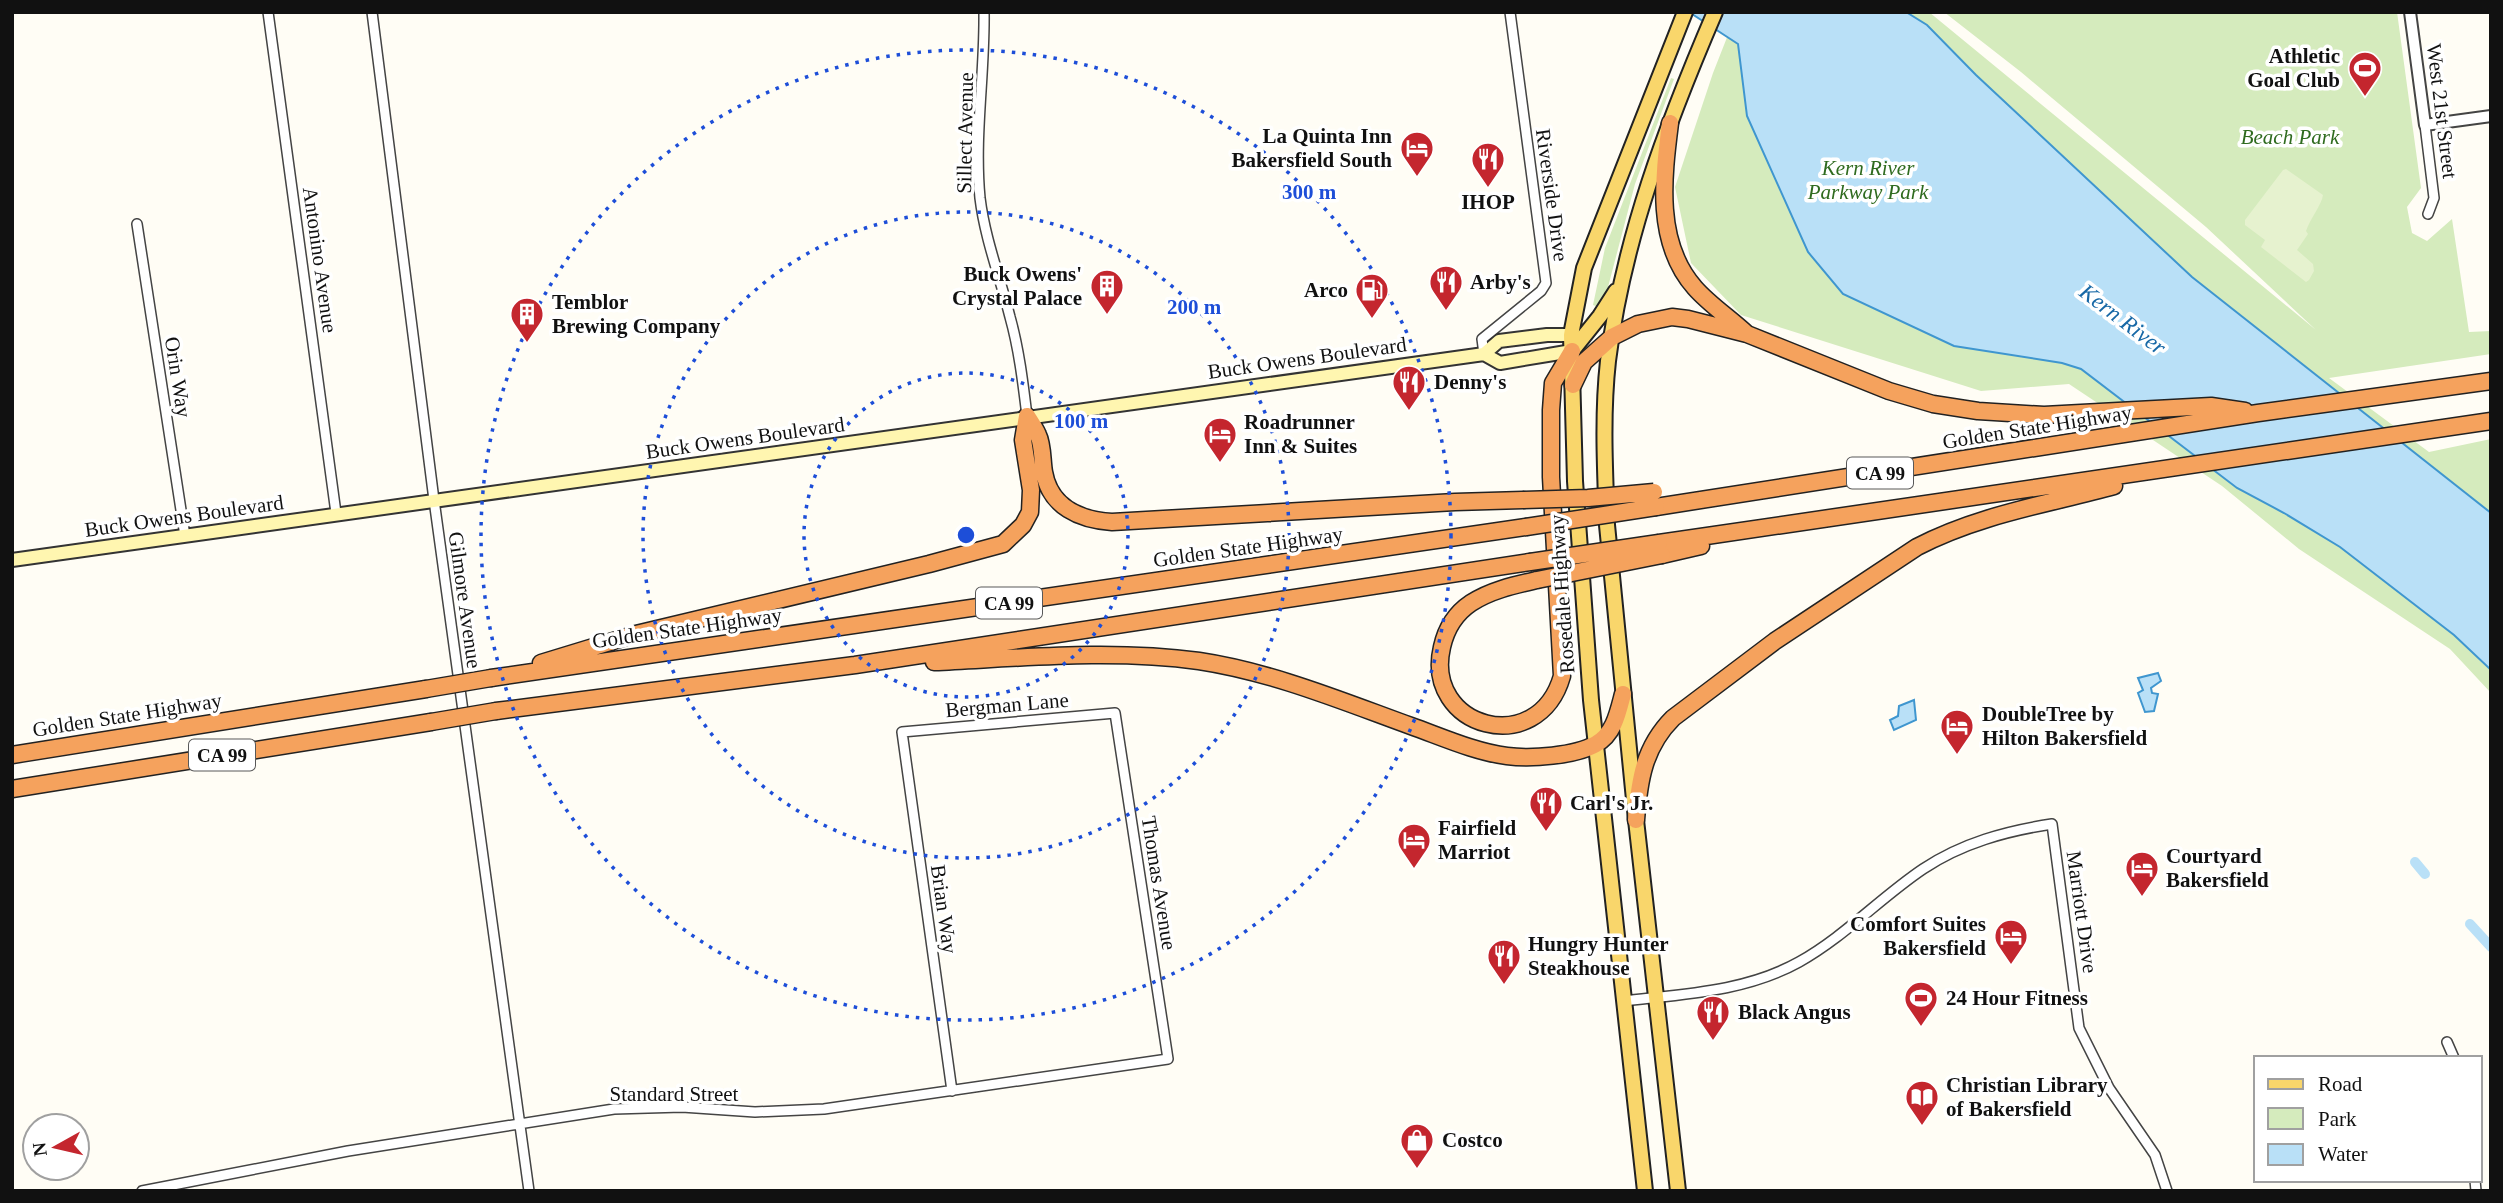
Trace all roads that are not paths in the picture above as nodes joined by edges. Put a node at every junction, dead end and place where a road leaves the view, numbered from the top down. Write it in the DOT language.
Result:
graph roads {
  1 [pos="268,12"];
  2 [pos="372,12"];
  3 [pos="984,12"];
  4 [pos="1510,12"];
  5 [pos="1685,12"];
  6 [pos="1715,12"];
  7 [pos="2410,12"];
  8 [pos="2491,116"];
  9 [pos="1670,123"];
  10 [pos="2426,125"];
  11 [pos="2428,214"];
  12 [pos="137,224"];
  13 [pos="1623,278"];
  14 [pos="1747,334"];
  15 [pos="1612,337"];
  16 [pos="1578,346"];
  17 [pos="1484,354"];
  18 [pos="2491,381"];
  19 [pos="1573,385"];
  20 [pos="1606,387"];
  21 [pos="2258,413"];
  22 [pos="1027,416"];
  23 [pos="2491,421"];
  24 [pos="2163,469"];
  25 [pos="434,499"];
  26 [pos="1655,500"];
  27 [pos="336,513"];
  28 [pos="185,536"];
  29 [pos="1660,549"];
  30 [pos="12,560"];
  31 [pos="855,665"];
  32 [pos="491,678"];
  33 [pos="1623,694"];
  34 [pos="1115,713"];
  35 [pos="902,732"];
  36 [pos="1596,744"];
  37 [pos="12,755"];
  38 [pos="12,789"];
  39 [pos="1636,820"];
  40 [pos="1656,997"];
  41 [pos="1623,1001"];
  42 [pos="2446,1042"];
  43 [pos="2453,1056"];
  44 [pos="1168,1059"];
  45 [pos="952,1091"];
  46 [pos="519,1123"];
  47 [pos="142,1191"];
  48 [pos="529,1191"];
  49 [pos="1645,1191"];
  50 [pos="1678,1191"];
  51 [pos="2167,1191"];
  1 -- 27 [label="street, Antonino Avenue"];
  2 -- 25 [label="street, Gilmore Avenue"];
  3 -- 22 [label="street, Sillect Avenue"];
  4 -- 17 [label="street, Riverside Drive"];
  5 -- 16 [label="main road"];
  6 -- 9 [label="main road"];
  7 -- 10 [label="street, West 21st Street"];
  8 -- 10 [label="street"];
  9 -- 13 [label="main road"];
  9 -- 14 [label="highway"];
  10 -- 11 [label="street, West 21st Street"];
  12 -- 28 [label="street, Orin Way"];
  13 -- 15 [label="main road"];
  13 -- 16 [label="main road"];
  14 -- 15 [label="highway"];
  14 -- 21 [label="highway"];
  15 -- 16 [label="highway"];
  15 -- 20 [label="main road"];
  16 -- 17 [label="main road, Buck Owens Boulevard"];
  16 -- 17 [label="main road, Buck Owens Boulevard"];
  16 -- 19 [label="highway"];
  16 -- 20 [label="main road"];
  16 -- 29 [label="highway, bridge"];
  17 -- 22 [label="main road, Buck Owens Boulevard"];
  18 -- 21 [label="highway, Golden State Highway / CA 99"];
  19 -- 36 [label="main road, Rosedale Highway"];
  20 -- 33 [label="main road"];
  21 -- 26 [label="highway, Golden State Highway / CA 99"];
  22 -- 25 [label="main road, Buck Owens Boulevard"];
  22 -- 26 [label="highway, bridge"];
  22 -- 32 [label="highway"];
  23 -- 24 [label="highway, CA 99"];
  24 -- 29 [label="highway, CA 99"];
  24 -- 39 [label="highway"];
  25 -- 27 [label="main road, Buck Owens Boulevard"];
  25 -- 46 [label="street, Gilmore Avenue"];
  26 -- 32 [label="highway, Golden State Highway / CA 99, bridge"];
  27 -- 28 [label="main road, Buck Owens Boulevard"];
  28 -- 30 [label="main road, Buck Owens Boulevard"];
  29 -- 31 [label="highway, CA 99, bridge"];
  31 -- 36 [label="highway"];
  31 -- 38 [label="highway, CA 99, bridge"];
  32 -- 37 [label="highway, Golden State Highway / CA 99, bridge"];
  33 -- 36 [label="highway"];
  33 -- 39 [label="main road"];
  34 -- 35 [label="street, Bergman Lane"];
  34 -- 44 [label="street, Thomas Avenue"];
  35 -- 45 [label="street, Brian Way"];
  36 -- 41 [label="main road, Rosedale Highway"];
  39 -- 40 [label="main road"];
  40 -- 41 [label="street"];
  40 -- 50 [label="main road"];
  40 -- 51 [label="street, Marriott Drive"];
  41 -- 49 [label="main road, Rosedale Highway"];
  42 -- 43 [label="street"];
  44 -- 45 [label="street, Standard Street"];
  45 -- 46 [label="street, Standard Street"];
  46 -- 47 [label="street, Standard Street"];
  46 -- 48 [label="street, Gilmore Avenue"];
}
